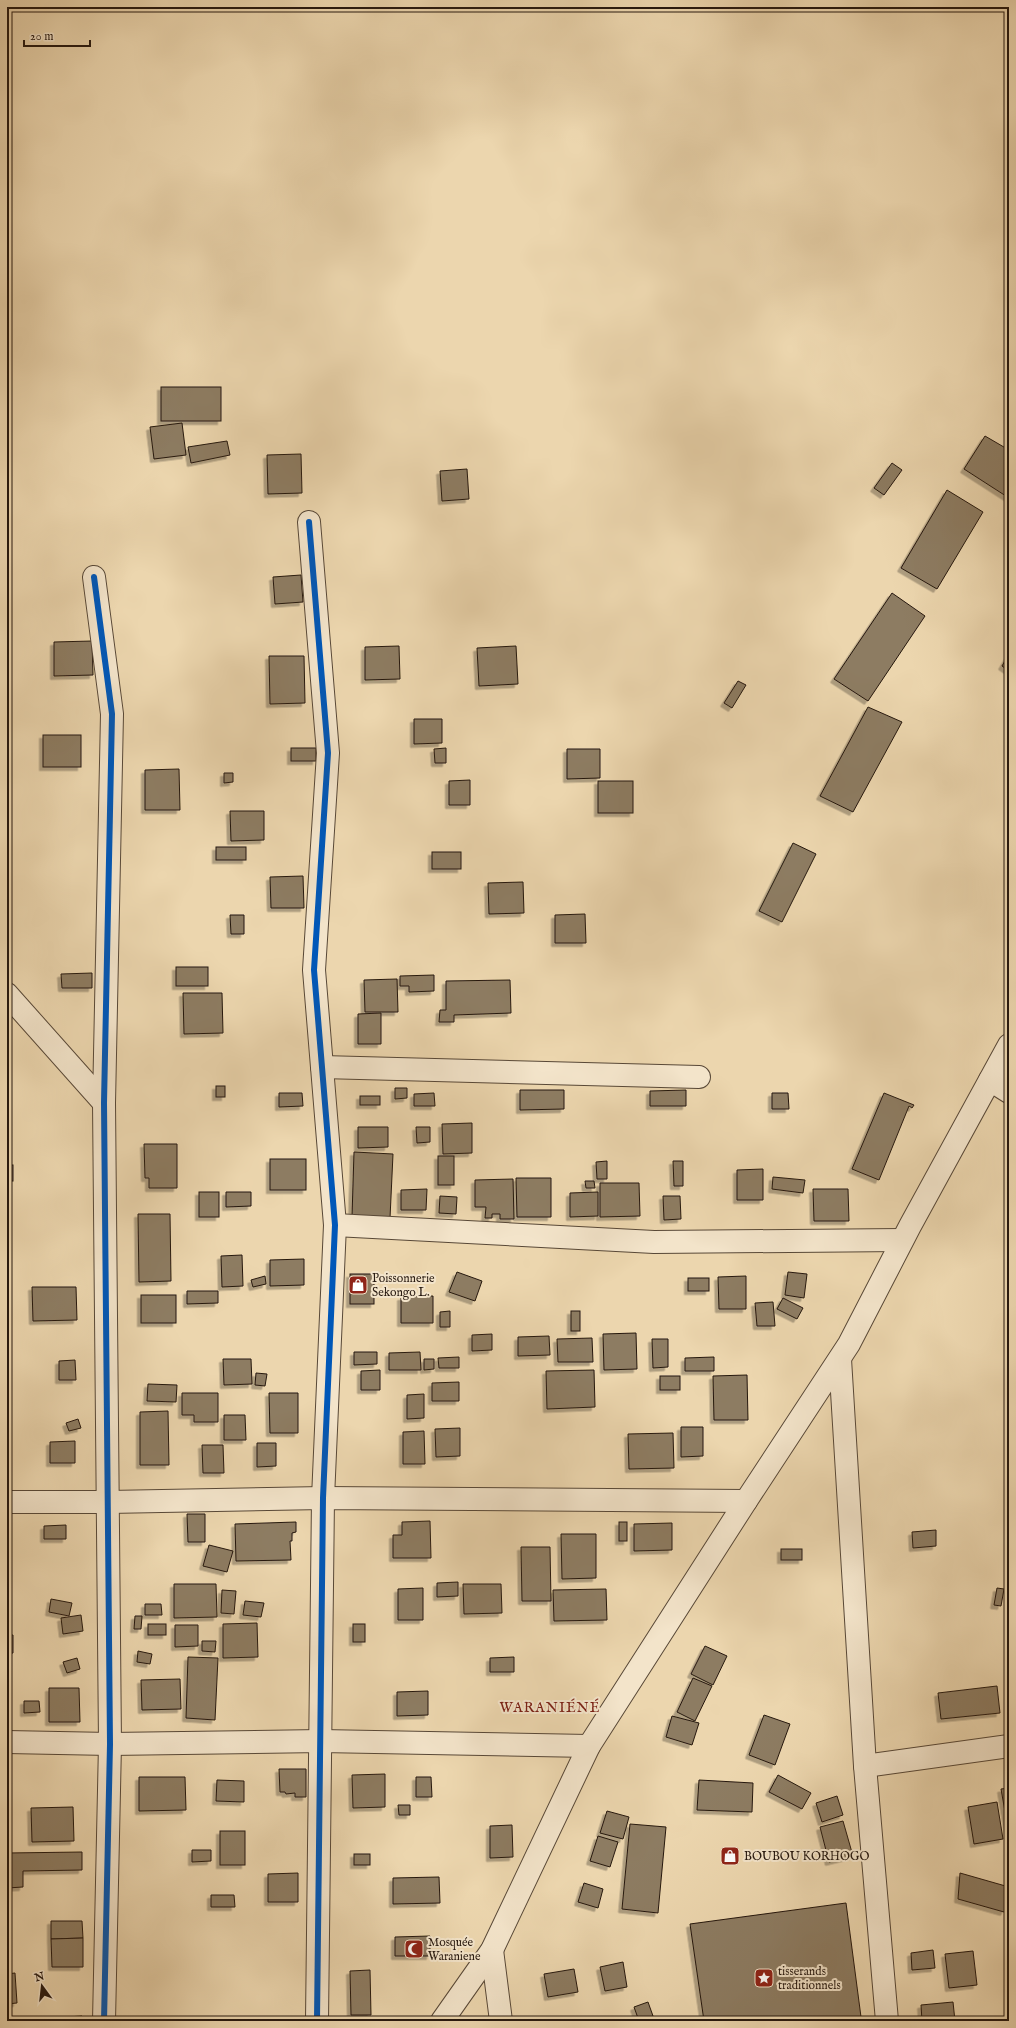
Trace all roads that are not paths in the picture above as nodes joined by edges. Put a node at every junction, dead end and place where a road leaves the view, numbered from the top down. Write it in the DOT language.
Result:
graph roads {
  1 [pos="309,522"];
  2 [pos="94,577"];
  3 [pos="7,994"];
  4 [pos="1009,1045"];
  5 [pos="322,1067"];
  6 [pos="699,1077"];
  7 [pos="990,1080"];
  8 [pos="1009,1092"];
  9 [pos="104,1103"];
  10 [pos="335,1225"];
  11 [pos="902,1240"];
  12 [pos="840,1359"];
  13 [pos="323,1498"];
  14 [pos="746,1500"];
  15 [pos="7,1502"];
  16 [pos="108,1502"];
  17 [pos="321,1741"];
  18 [pos="7,1742"];
  19 [pos="110,1744"];
  20 [pos="589,1746"];
  21 [pos="1009,1746"];
  22 [pos="865,1766"];
  23 [pos="492,1950"];
  24 [pos="104,2021"];
  25 [pos="316,2021"];
  26 [pos="442,2021"];
  27 [pos="501,2021"];
  28 [pos="887,2021"];
  1 -- 5 [label="street"];
  2 -- 9 [label="street"];
  3 -- 9 [label="street"];
  4 -- 7 [label="street"];
  5 -- 6 [label="street"];
  5 -- 10 [label="street"];
  7 -- 8 [label="street"];
  7 -- 11 [label="street"];
  9 -- 16 [label="street"];
  10 -- 11 [label="street"];
  10 -- 13 [label="street"];
  11 -- 12 [label="street"];
  12 -- 14 [label="street"];
  12 -- 22 [label="street"];
  13 -- 14 [label="street"];
  13 -- 16 [label="street"];
  13 -- 17 [label="street"];
  14 -- 20 [label="street"];
  15 -- 16 [label="street"];
  16 -- 19 [label="street"];
  17 -- 19 [label="street"];
  17 -- 20 [label="street"];
  17 -- 25 [label="street"];
  18 -- 19 [label="street"];
  19 -- 24 [label="street"];
  20 -- 23 [label="street"];
  21 -- 22 [label="street"];
  22 -- 28 [label="street"];
  23 -- 26 [label="street"];
  23 -- 27 [label="street"];
}
